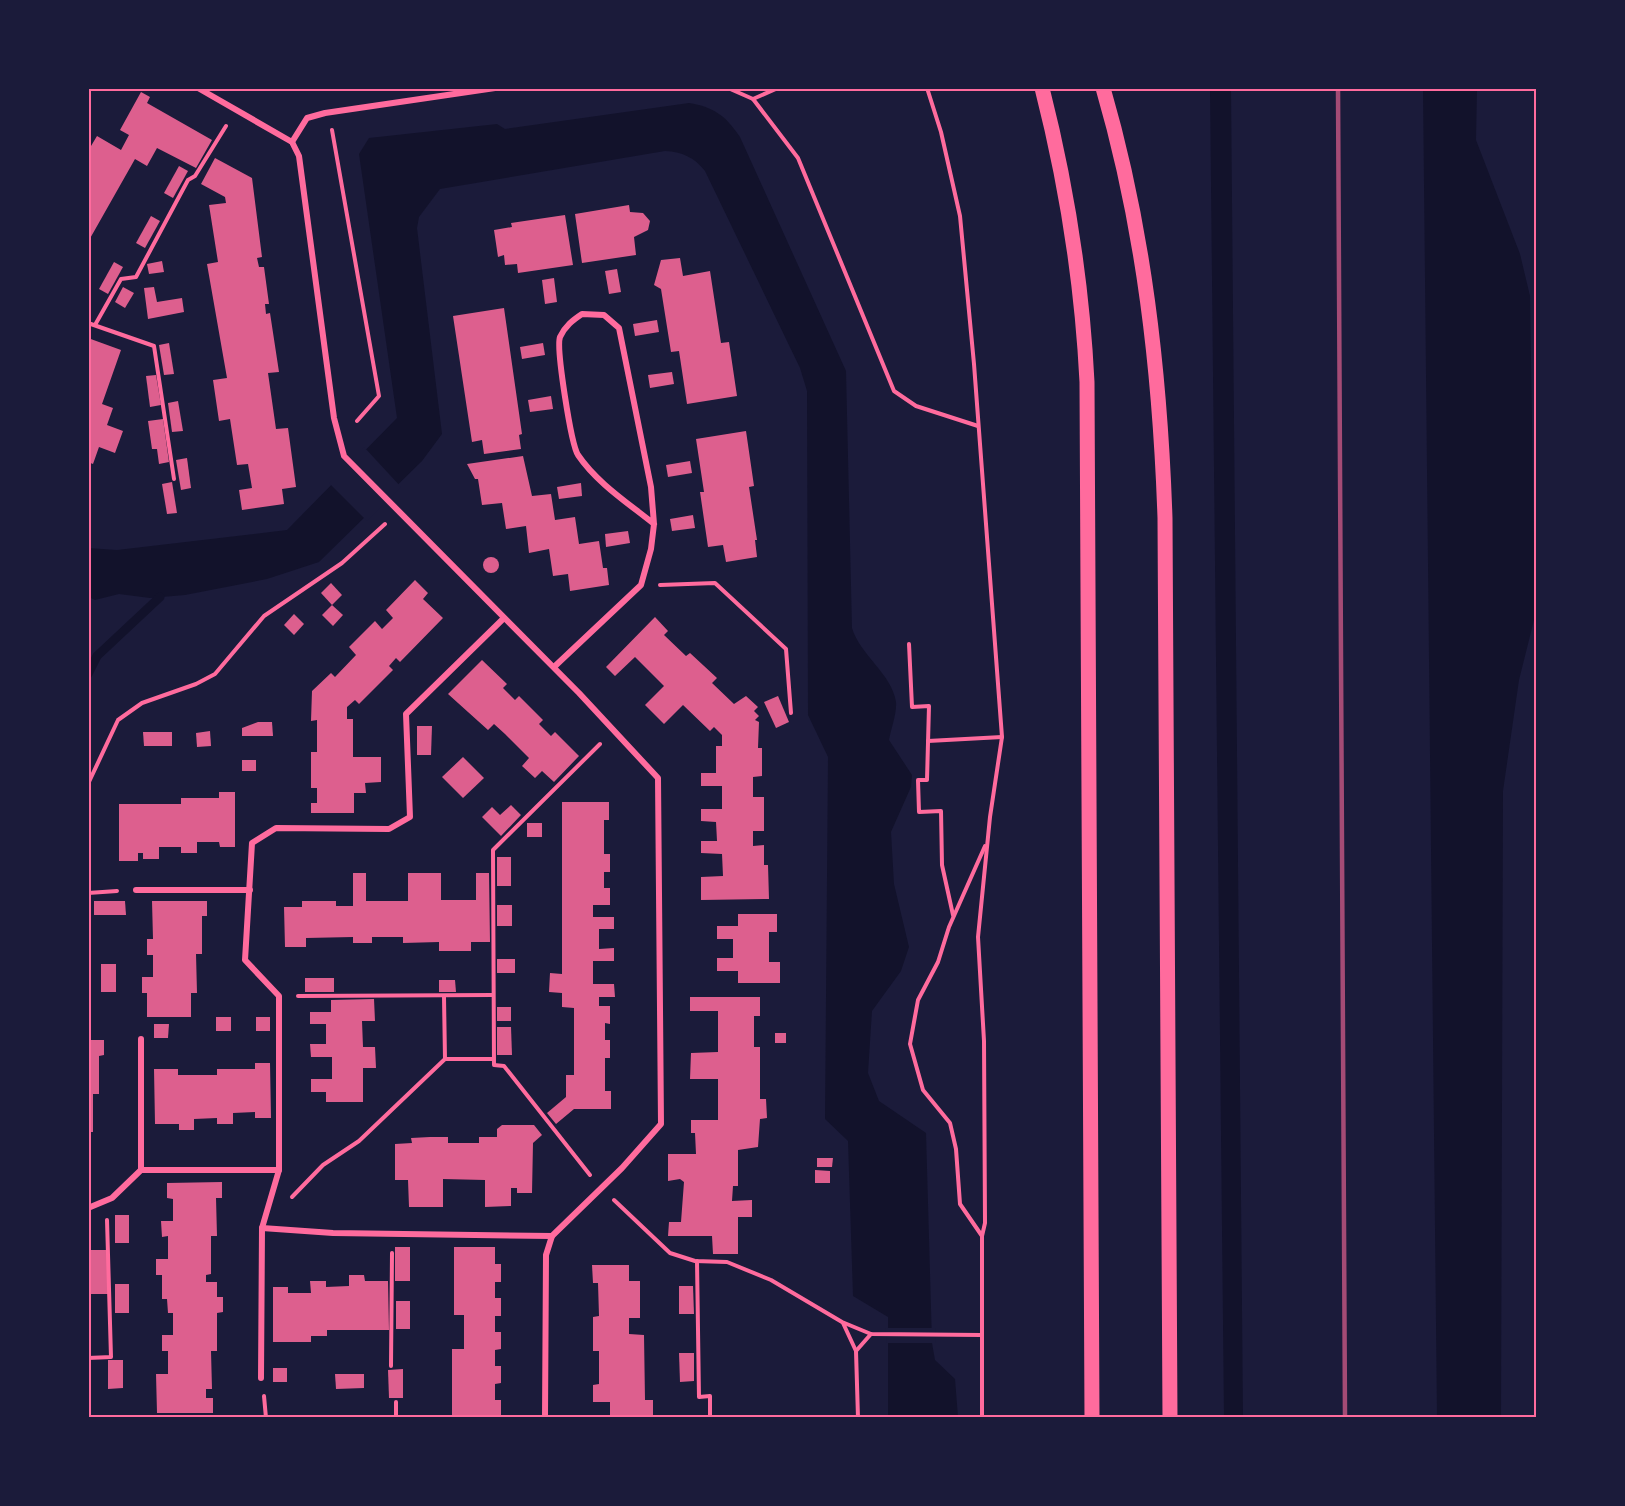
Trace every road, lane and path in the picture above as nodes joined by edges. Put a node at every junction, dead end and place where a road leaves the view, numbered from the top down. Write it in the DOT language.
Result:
graph roads {
  1 [pos="198,88"];
  2 [pos="495,88"];
  3 [pos="728,88"];
  4 [pos="778,88"];
  5 [pos="927,88"];
  6 [pos="1042,88"];
  7 [pos="1103,88"];
  8 [pos="753,99"];
  9 [pos="236,109"];
  10 [pos="325,113"];
  11 [pos="292,142"];
  12 [pos="88,323"];
  13 [pos="95,325"];
  14 [pos="978,426"];
  15 [pos="358,429"];
  16 [pos="174,479"];
  17 [pos="396,511"];
  18 [pos="654,524"];
  19 [pos="641,585"];
  20 [pos="504,618"];
  21 [pos="909,644"];
  22 [pos="554,667"];
  23 [pos="791,713"];
  24 [pos="614,729"];
  25 [pos="1002,737"];
  26 [pos="928,741"];
  27 [pos="88,784"];
  28 [pos="987,842"];
  29 [pos="136,890"];
  30 [pos="250,890"];
  31 [pos="88,893"];
  32 [pos="953,915"];
  33 [pos="493,995"];
  34 [pos="279,996"];
  35 [pos="444,997"];
  36 [pos="141,1040"];
  37 [pos="445,1059"];
  38 [pos="492,1059"];
  39 [pos="141,1170"];
  40 [pos="279,1170"];
  41 [pos="601,1188"];
  42 [pos="107,1201"];
  43 [pos="88,1208"];
  44 [pos="262,1228"];
  45 [pos="392,1234"];
  46 [pos="552,1236"];
  47 [pos="982,1236"];
  48 [pos="697,1261"];
  49 [pos="842,1322"];
  50 [pos="871,1334"];
  51 [pos="981,1335"];
  52 [pos="856,1351"];
  53 [pos="88,1358"];
  54 [pos="391,1366"];
  55 [pos="261,1378"];
  56 [pos="396,1402"];
  57 [pos="396,1418"];
  58 [pos="545,1418"];
  59 [pos="710,1418"];
  60 [pos="858,1418"];
  61 [pos="982,1418"];
  62 [pos="1092,1418"];
  63 [pos="1170,1418"];
  1 -- 9 [label="street"];
  2 -- 10 [label="street"];
  3 -- 8 [label="path"];
  4 -- 8 [label="path"];
  5 -- 14 [label="path"];
  6 -- 62 [label="main road"];
  7 -- 63 [label="main road"];
  8 -- 14 [label="path"];
  9 -- 11 [label="street"];
  9 -- 13 [label="path"];
  10 -- 11 [label="street"];
  10 -- 15 [label="path"];
  11 -- 17 [label="street"];
  12 -- 13 [label="path"];
  13 -- 16 [label="path"];
  14 -- 25 [label="path"];
  17 -- 20 [label="street"];
  17 -- 27 [label="path"];
  18 -- 18 [label="street"];
  18 -- 19 [label="street"];
  19 -- 22 [label="street"];
  19 -- 23 [label="path"];
  20 -- 22 [label="street"];
  20 -- 30 [label="street"];
  21 -- 26 [label="path"];
  22 -- 24 [label="street"];
  24 -- 33 [label="path"];
  24 -- 41 [label="street"];
  25 -- 26 [label="path"];
  25 -- 28 [label="path"];
  26 -- 32 [label="path"];
  28 -- 32 [label="path"];
  28 -- 47 [label="path"];
  29 -- 30 [label="street"];
  29 -- 31 [label="path"];
  30 -- 34 [label="street"];
  32 -- 47 [label="path"];
  33 -- 35 [label="path"];
  33 -- 38 [label="path"];
  34 -- 35 [label="path"];
  34 -- 40 [label="street"];
  35 -- 37 [label="path"];
  36 -- 39 [label="street"];
  37 -- 38 [label="path"];
  37 -- 44 [label="path"];
  38 -- 41 [label="path"];
  39 -- 40 [label="street"];
  39 -- 42 [label="street"];
  40 -- 44 [label="street"];
  41 -- 46 [label="street"];
  41 -- 48 [label="path"];
  42 -- 43 [label="street"];
  42 -- 53 [label="path"];
  44 -- 45 [label="street"];
  44 -- 55 [label="street"];
  45 -- 46 [label="street"];
  45 -- 54 [label="path"];
  46 -- 58 [label="street"];
  47 -- 51 [label="path"];
  48 -- 49 [label="path"];
  48 -- 59 [label="path"];
  49 -- 50 [label="path"];
  49 -- 52 [label="path"];
  50 -- 51 [label="path"];
  50 -- 52 [label="path"];
  51 -- 61 [label="path"];
  52 -- 60 [label="path"];
  56 -- 57 [label="path"];
}
